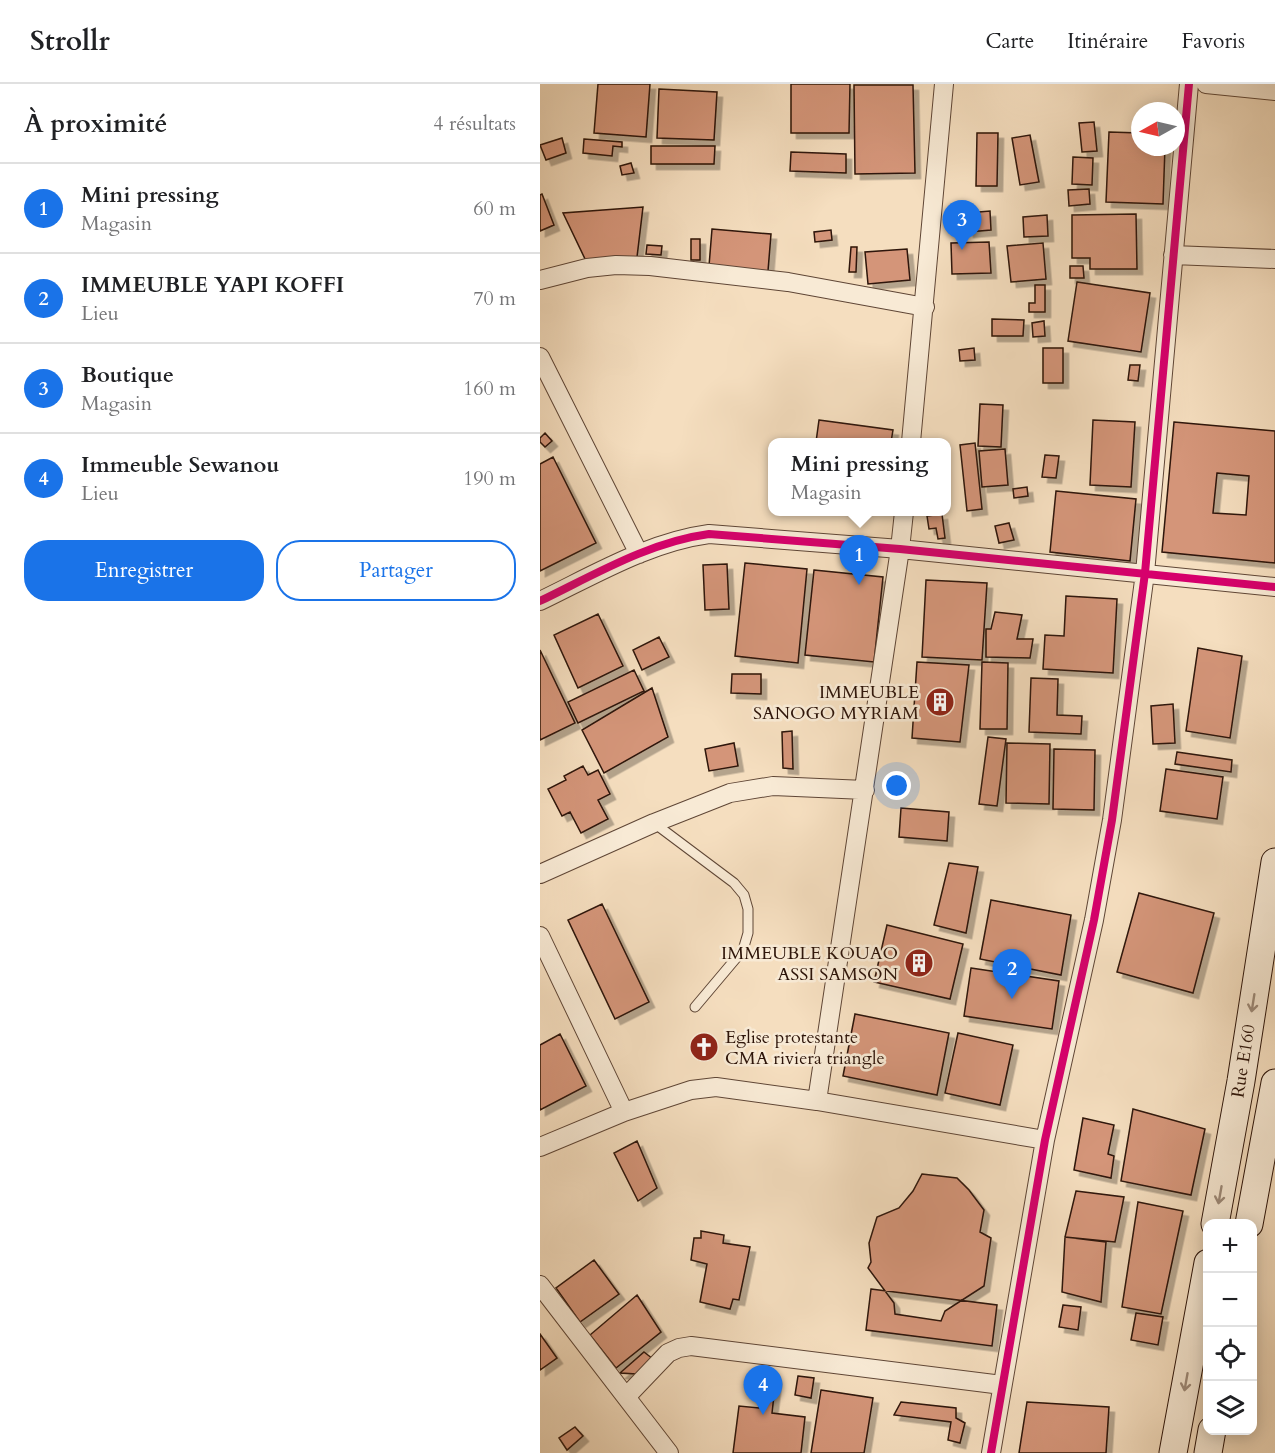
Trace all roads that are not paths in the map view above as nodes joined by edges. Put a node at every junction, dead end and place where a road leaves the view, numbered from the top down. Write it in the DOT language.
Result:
graph roads {
  1 [pos="944,84"];
  2 [pos="1188,84"];
  3 [pos="1206,84"];
  4 [pos="1275,91"];
  5 [pos="1173,255"];
  6 [pos="1275,260"];
  7 [pos="540,280"];
  8 [pos="925,307"];
  9 [pos="540,357"];
  10 [pos="911,438"];
  11 [pos="904,516"];
  12 [pos="900,549"];
  13 [pos="639,554"];
  14 [pos="1145,573"];
  15 [pos="1275,587"];
  16 [pos="540,600"];
  17 [pos="865,790"];
  18 [pos="654,823"];
  19 [pos="1275,862"];
  20 [pos="540,874"];
  21 [pos="540,936"];
  22 [pos="695,1007"];
  23 [pos="1275,1083"];
  24 [pos="817,1101"];
  25 [pos="624,1112"];
  26 [pos="1045,1140"];
  27 [pos="540,1147"];
  28 [pos="1216,1219"];
  29 [pos="1250,1219"];
  30 [pos="1206,1273"];
  31 [pos="540,1285"];
  32 [pos="1002,1385"];
  33 [pos="626,1396"];
  34 [pos="1211,1435"];
  35 [pos="669,1453"];
  36 [pos="990,1453"];
  37 [pos="1173,1453"];
  38 [pos="1208,1453"];
  1 -- 8 [label="street"];
  2 -- 5 [label="street"];
  3 -- 4 [label="street"];
  5 -- 6 [label="street"];
  5 -- 14 [label="street"];
  7 -- 8 [label="street"];
  8 -- 10 [label="street"];
  9 -- 13 [label="street"];
  11 -- 12 [label="street"];
  12 -- 13 [label="street"];
  12 -- 14 [label="street"];
  12 -- 17 [label="street"];
  13 -- 16 [label="street"];
  14 -- 15 [label="street"];
  14 -- 26 [label="street"];
  17 -- 18 [label="street"];
  17 -- 24 [label="street"];
  18 -- 20 [label="street"];
  18 -- 22 [label="lane"];
  19 -- 28 [label="street, Rue E160, one-way"];
  21 -- 25 [label="street"];
  23 -- 29 [label="street, Rue E160"];
  24 -- 25 [label="street"];
  24 -- 26 [label="street"];
  25 -- 27 [label="street"];
  26 -- 32 [label="street"];
  30 -- 37 [label="street, one-way"];
  31 -- 33 [label="street"];
  32 -- 33 [label="street"];
  32 -- 36 [label="street"];
  33 -- 35 [label="street"];
  34 -- 38 [label="street"];
}
